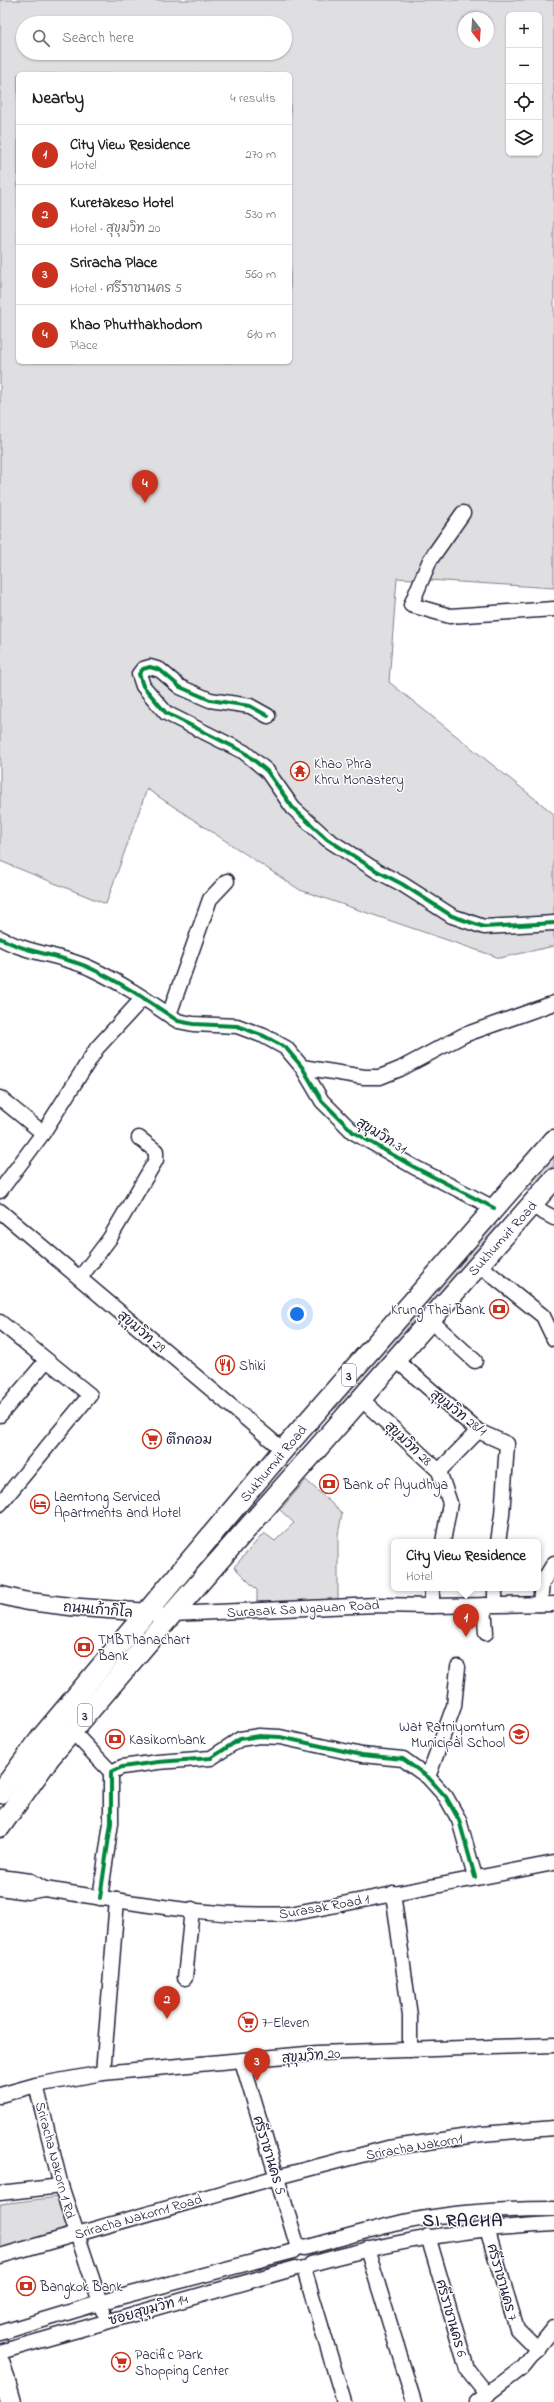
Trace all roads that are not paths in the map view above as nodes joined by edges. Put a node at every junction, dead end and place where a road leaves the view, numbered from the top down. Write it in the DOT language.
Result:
graph roads {
  1 [pos="463,512"];
  2 [pos="554,609"];
  3 [pos="268,716"];
  4 [pos="227,881"];
  5 [pos="554,923"];
  6 [pos="0,938"];
  7 [pos="142,999"];
  8 [pos="554,1003"];
  9 [pos="169,1016"];
  10 [pos="302,1067"];
  11 [pos="0,1098"];
  12 [pos="42,1133"];
  13 [pos="139,1138"];
  14 [pos="554,1140"];
  15 [pos="554,1179"];
  16 [pos="0,1191"];
  17 [pos="530,1206"];
  18 [pos="494,1208"];
  19 [pos="0,1211"];
  20 [pos="554,1218"];
  21 [pos="478,1264"];
  22 [pos="80,1278"];
  23 [pos="429,1319"];
  24 [pos="2,1326"];
  25 [pos="554,1339"];
  26 [pos="394,1358"];
  27 [pos="46,1361"];
  28 [pos="475,1361"];
  29 [pos="360,1398"];
  30 [pos="0,1415"];
  31 [pos="478,1431"];
  32 [pos="283,1450"];
  33 [pos="439,1471"];
  34 [pos="0,1504"];
  35 [pos="443,1539"];
  36 [pos="498,1539"];
  37 [pos="554,1563"];
  38 [pos="432,1591"];
  39 [pos="494,1591"];
  40 [pos="0,1595"];
  41 [pos="540,1604"];
  42 [pos="554,1604"];
  43 [pos="489,1605"];
  44 [pos="432,1606"];
  45 [pos="148,1613"];
  46 [pos="172,1614"];
  47 [pos="486,1633"];
  48 [pos="458,1667"];
  49 [pos="72,1731"];
  50 [pos="111,1772"];
  51 [pos="428,1777"];
  52 [pos="0,1794"];
  53 [pos="0,1827"];
  54 [pos="554,1863"];
  55 [pos="0,1877"];
  56 [pos="475,1877"];
  57 [pos="0,1888"];
  58 [pos="44,1889"];
  59 [pos="394,1893"];
  60 [pos="100,1898"];
  61 [pos="117,1900"];
  62 [pos="192,1909"];
  63 [pos="185,1978"];
  64 [pos="554,2045"];
  65 [pos="410,2050"];
  66 [pos="242,2061"];
  67 [pos="103,2073"];
  68 [pos="36,2085"];
  69 [pos="0,2095"];
  70 [pos="554,2128"];
  71 [pos="277,2177"];
  72 [pos="60,2186"];
  73 [pos="0,2193"];
  74 [pos="554,2209"];
  75 [pos="554,2224"];
  76 [pos="487,2229"];
  77 [pos="77,2234"];
  78 [pos="428,2236"];
  79 [pos="299,2249"];
  80 [pos="367,2249"];
  81 [pos="0,2256"];
  82 [pos="304,2267"];
  83 [pos="100,2303"];
  84 [pos="106,2321"];
  85 [pos="554,2328"];
  86 [pos="0,2333"];
  87 [pos="538,2350"];
  88 [pos="0,2352"];
  89 [pos="0,2364"];
  90 [pos="483,2399"];
  91 [pos="11,2402"];
  92 [pos="344,2402"];
  93 [pos="414,2402"];
  1 -- 2 [label="street"];
  3 -- 5 [label="street"];
  4 -- 9 [label="street"];
  6 -- 7 [label="street, สุขุมวิท 31"];
  7 -- 9 [label="street, สุขุมวิท 31"];
  7 -- 12 [label="street"];
  8 -- 10 [label="street"];
  9 -- 10 [label="street, สุขุมวิท 31"];
  10 -- 18 [label="street, สุขุมวิท 31"];
  11 -- 12 [label="street"];
  12 -- 16 [label="street"];
  13 -- 22 [label="street"];
  14 -- 18 [label="highway, Sukhumvit Road / 3"];
  15 -- 17 [label="highway, Sukhumvit Road / 3"];
  17 -- 20 [label="street"];
  17 -- 21 [label="highway, Sukhumvit Road / 3"];
  18 -- 32 [label="highway, Sukhumvit Road / 3"];
  19 -- 22 [label="street, สุขุมวิท 29"];
  21 -- 23 [label="highway, Sukhumvit Road / 3"];
  21 -- 25 [label="street"];
  22 -- 32 [label="street, สุขุมวิท 29"];
  23 -- 26 [label="highway, Sukhumvit Road / 3"];
  23 -- 28 [label="street"];
  24 -- 27 [label="street"];
  26 -- 29 [label="highway, Sukhumvit Road / 3"];
  26 -- 31 [label="street, สุขุมวิท 28/1"];
  27 -- 30 [label="street"];
  27 -- 34 [label="street"];
  29 -- 33 [label="street, สุขุมวิท 28"];
  29 -- 46 [label="highway, Sukhumvit Road / 3"];
  31 -- 33 [label="street"];
  31 -- 36 [label="street, สุขุมวิท 28/1"];
  32 -- 45 [label="highway, Sukhumvit Road / 3"];
  33 -- 35 [label="street, สุขุมวิท 28"];
  37 -- 41 [label="street"];
  38 -- 44 [label="street"];
  39 -- 43 [label="street"];
  40 -- 45 [label="main road, ถนนเก้ากิโล"];
  41 -- 42 [label="street, Surasak Sa Ngauan Road"];
  41 -- 43 [label="street, Surasak Sa Ngauan Road"];
  43 -- 44 [label="street, Surasak Sa Ngauan Road"];
  43 -- 47 [label="street"];
  44 -- 46 [label="street, Surasak Sa Ngauan Road"];
  45 -- 46 [label="main road, ถนนเก้ากิโล"];
  45 -- 52 [label="highway, Sukhumvit Road / 3"];
  46 -- 49 [label="highway, Sukhumvit Road / 3"];
  48 -- 51 [label="street"];
  49 -- 50 [label="street"];
  49 -- 53 [label="highway, Sukhumvit Road / 3"];
  50 -- 51 [label="street"];
  50 -- 60 [label="street"];
  51 -- 56 [label="street"];
  54 -- 56 [label="street, Surasak Road 1"];
  55 -- 58 [label="street, Surasak Road 1"];
  56 -- 59 [label="street, Surasak Road 1"];
  57 -- 58 [label="street, Surasak Road 1"];
  58 -- 60 [label="street, Surasak Road 1"];
  59 -- 62 [label="street, Surasak Road 1"];
  59 -- 65 [label="street"];
  60 -- 61 [label="street, Surasak Road 1"];
  61 -- 62 [label="street, Surasak Road 1"];
  61 -- 67 [label="street"];
  62 -- 63 [label="street"];
  64 -- 65 [label="street, สุขุมวิท 20"];
  65 -- 66 [label="street, สุขุมวิท 20"];
  66 -- 67 [label="street, สุขุมวิท 20"];
  66 -- 71 [label="street, ศรีราชานคร 5"];
  67 -- 68 [label="street, สุขุมวิท 20"];
  68 -- 69 [label="street, สุขุมวิท 20"];
  68 -- 72 [label="street, Sriracha Nakorn 1 Rd"];
  70 -- 71 [label="street, Sriracha Nakorn1"];
  71 -- 77 [label="street, Sriracha Nakorn1 Road"];
  71 -- 79 [label="street, ศรีราชานคร 5"];
  72 -- 73 [label="street"];
  72 -- 77 [label="street, Sriracha Nakorn 1 Rd"];
  74 -- 79 [label="street, ซอยสุขุมวิท 14"];
  75 -- 76 [label="street, ซอยสุขุมวิท 14"];
  76 -- 78 [label="street, ซอยสุขุมวิท 14"];
  76 -- 87 [label="street, ศรีราชานคร 7"];
  77 -- 81 [label="street, Sriracha Nakorn1 Road"];
  77 -- 83 [label="street, Sriracha Nakorn 1 Rd"];
  78 -- 80 [label="street, ซอยสุขุมวิท 14"];
  78 -- 90 [label="street, ศรีราชานคร 6"];
  79 -- 82 [label="street"];
  79 -- 82 [label="street"];
  79 -- 83 [label="street, ซอยสุขุมวิท 14"];
  80 -- 82 [label="street, ซอยสุขุมวิท 14"];
  80 -- 93 [label="street"];
  82 -- 84 [label="street, ซอยสุขุมวิท 14"];
  82 -- 92 [label="street"];
  83 -- 84 [label="street, Sriracha Nakorn 1 Rd"];
  83 -- 86 [label="street, ซอยสุขุมวิท 14"];
  84 -- 88 [label="street, ซอยสุขุมวิท 14"];
  85 -- 87 [label="street"];
  87 -- 90 [label="street"];
  89 -- 91 [label="highway"];
}
